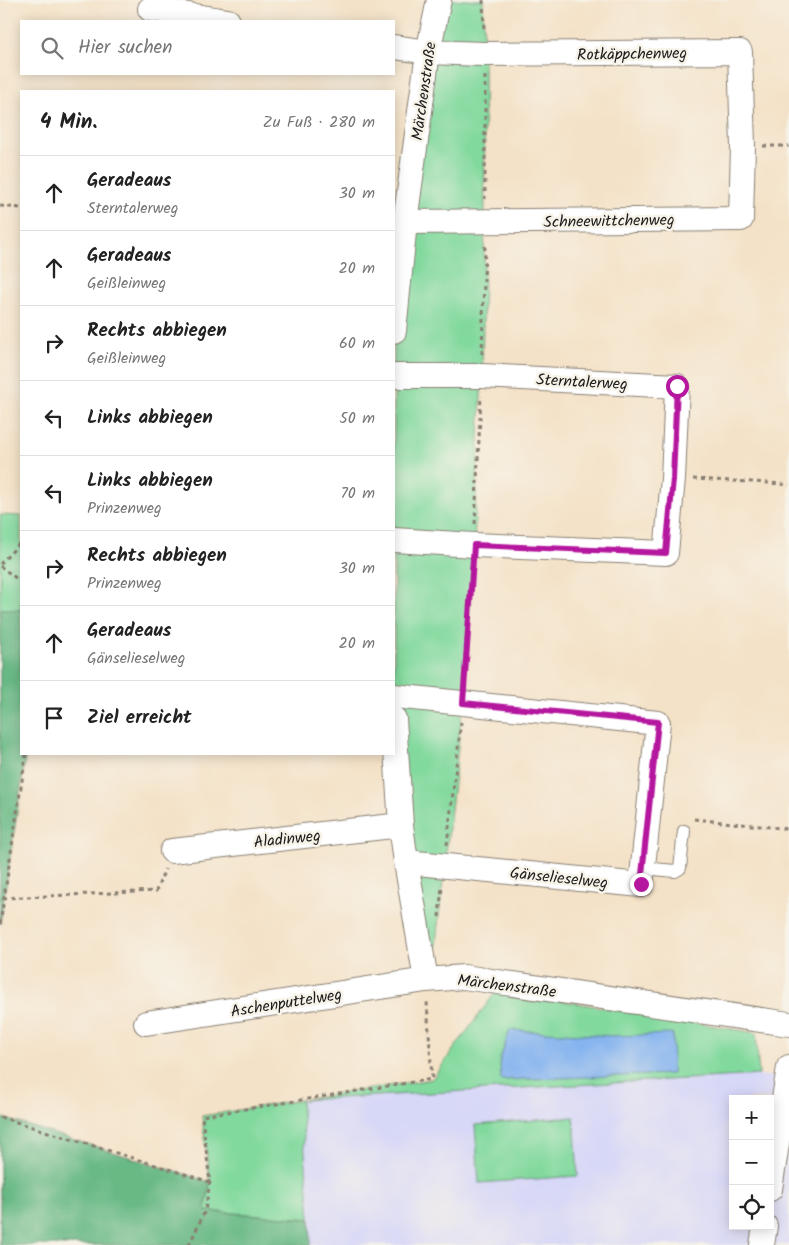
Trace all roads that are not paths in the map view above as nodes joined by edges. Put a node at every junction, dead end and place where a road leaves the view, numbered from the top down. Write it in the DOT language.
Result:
graph roads {
  1 [pos="439,0"];
  2 [pos="150,9"];
  3 [pos="222,20"];
  4 [pos="395,47"];
  5 [pos="428,52"];
  6 [pos="743,146"];
  7 [pos="402,213"];
  8 [pos="395,316"];
  9 [pos="395,376"];
  10 [pos="395,540"];
  11 [pos="395,696"];
  12 [pos="395,734"];
  13 [pos="401,825"];
  14 [pos="685,825"];
  15 [pos="172,851"];
  16 [pos="406,862"];
  17 [pos="643,868"];
  18 [pos="426,980"];
  19 [pos="146,1023"];
  20 [pos="789,1024"];
  21 [pos="789,1067"];
  22 [pos="771,1185"];
  23 [pos="764,1230"];
  24 [pos="762,1245"];
  1 -- 5 [label="street, Märchenstraße"];
  2 -- 3 [label="street"];
  4 -- 5 [label="street, Rotkäppchenweg"];
  5 -- 6 [label="street, Rotkäppchenweg"];
  5 -- 7 [label="street, Märchenstraße"];
  6 -- 7 [label="street, Schneewittchenweg"];
  7 -- 8 [label="street, Märchenstraße"];
  9 -- 10 [label="street, Sterntalerweg"];
  11 -- 17 [label="street, Gänselieselweg"];
  12 -- 13 [label="street"];
  13 -- 15 [label="street, Aladinweg"];
  13 -- 16 [label="street"];
  14 -- 17 [label="lane"];
  16 -- 17 [label="street, Gänselieselweg"];
  16 -- 18 [label="street"];
  18 -- 19 [label="street, Aschenputtelweg"];
  18 -- 20 [label="street, Märchenstraße"];
  21 -- 22 [label="street"];
  23 -- 24 [label="street"];
}
